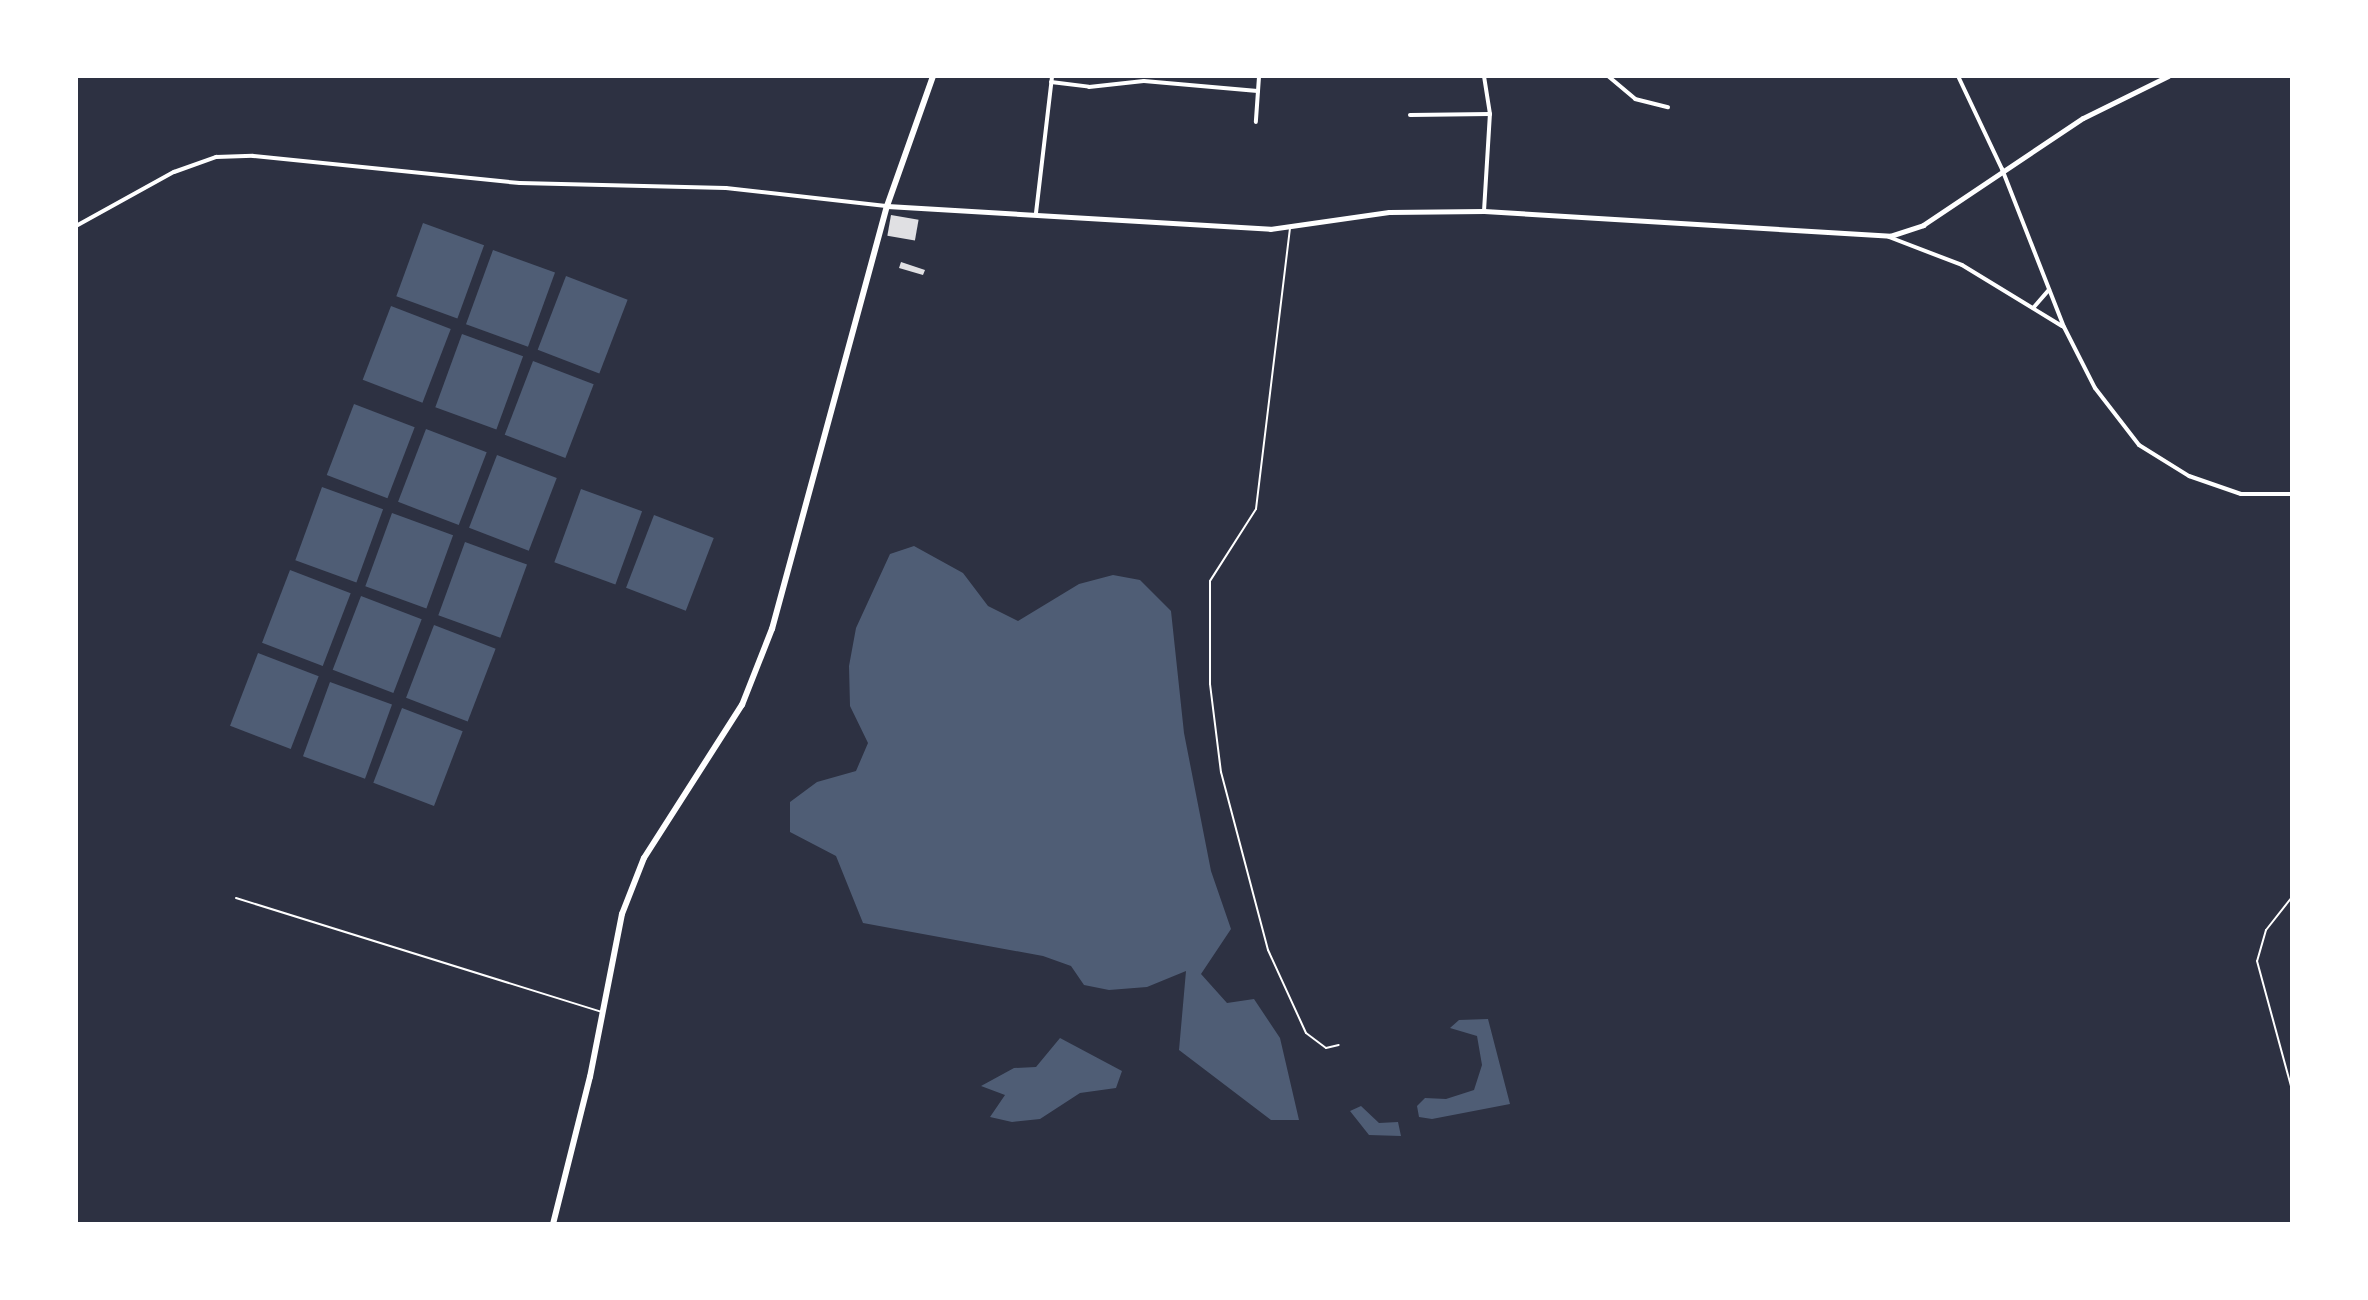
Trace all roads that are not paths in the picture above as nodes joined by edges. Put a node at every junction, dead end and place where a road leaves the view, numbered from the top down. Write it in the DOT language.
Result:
graph roads {
  1 [pos="933,76"];
  2 [pos="1259,76"];
  3 [pos="1484,76"];
  4 [pos="1608,76"];
  5 [pos="1958,76"];
  6 [pos="2168,76"];
  7 [pos="1052,79"];
  8 [pos="1258,91"];
  9 [pos="1668,107"];
  10 [pos="1490,114"];
  11 [pos="1410,115"];
  12 [pos="1256,122"];
  13 [pos="2002,169"];
  14 [pos="887,206"];
  15 [pos="1484,211"];
  16 [pos="1036,213"];
  17 [pos="76,226"];
  18 [pos="1290,228"];
  19 [pos="1886,236"];
  20 [pos="2049,290"];
  21 [pos="2034,307"];
  22 [pos="2064,327"];
  23 [pos="2292,494"];
  24 [pos="2292,897"];
  25 [pos="236,898"];
  26 [pos="602,1013"];
  27 [pos="1339,1045"];
  28 [pos="2292,1090"];
  29 [pos="553,1224"];
  1 -- 14 [label="main road"];
  2 -- 8 [label="street"];
  3 -- 10 [label="street"];
  4 -- 9 [label="street"];
  5 -- 13 [label="street"];
  6 -- 13 [label="street"];
  7 -- 8 [label="street"];
  7 -- 16 [label="street"];
  8 -- 12 [label="street"];
  10 -- 11 [label="street"];
  10 -- 15 [label="street"];
  13 -- 19 [label="street"];
  13 -- 20 [label="street"];
  14 -- 16 [label="street"];
  14 -- 17 [label="street"];
  14 -- 26 [label="main road"];
  15 -- 18 [label="street"];
  15 -- 19 [label="street"];
  16 -- 18 [label="street"];
  18 -- 27 [label="lane"];
  19 -- 21 [label="street"];
  20 -- 21 [label="street"];
  20 -- 22 [label="street"];
  21 -- 22 [label="street"];
  22 -- 23 [label="street"];
  24 -- 28 [label="lane"];
  25 -- 26 [label="lane"];
  26 -- 29 [label="main road"];
}
